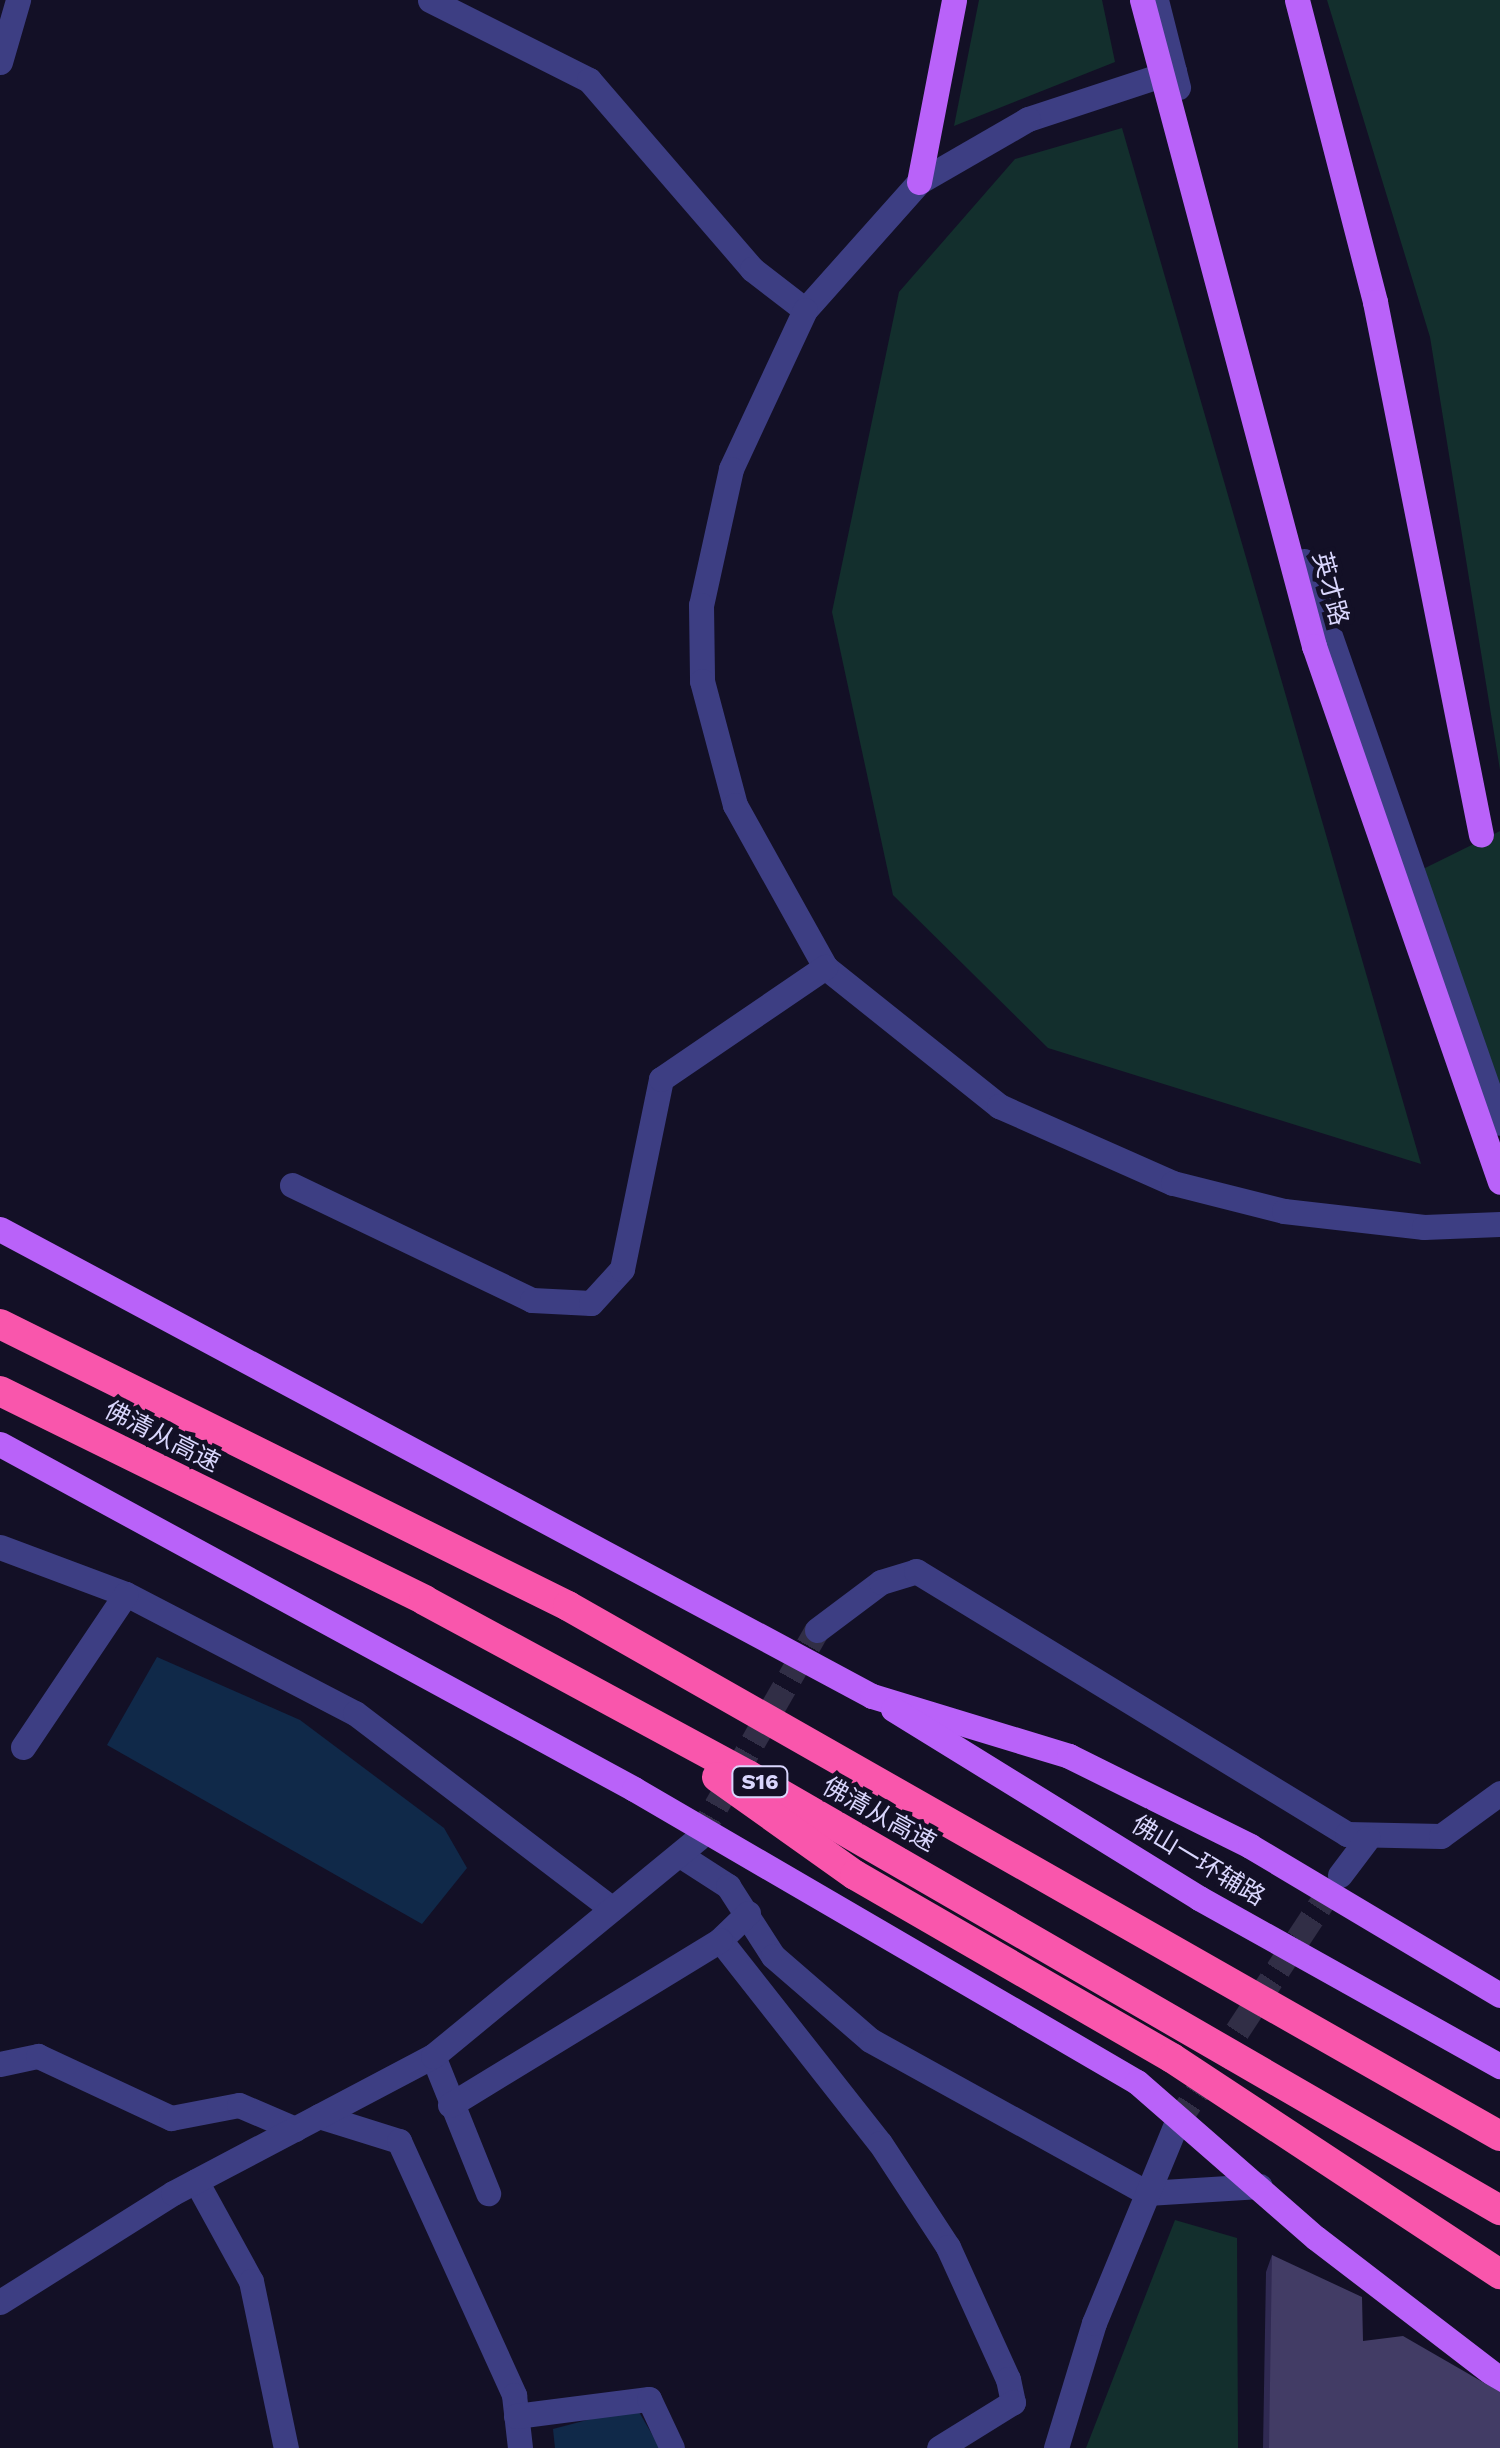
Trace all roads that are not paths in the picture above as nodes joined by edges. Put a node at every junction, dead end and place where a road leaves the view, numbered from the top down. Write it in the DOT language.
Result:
graph roads {
  1 [pos="18,0"];
  2 [pos="430,0"];
  3 [pos="954,0"];
  4 [pos="1142,0"];
  5 [pos="1156,0"];
  6 [pos="1297,0"];
  7 [pos="0,62"];
  8 [pos="1168,73"];
  9 [pos="919,182"];
  10 [pos="806,310"];
  11 [pos="1481,835"];
  12 [pos="824,967"];
  13 [pos="1500,1123"];
  14 [pos="1500,1182"];
  15 [pos="292,1185"];
  16 [pos="1500,1224"];
  17 [pos="0,1229"];
  18 [pos="0,1324"];
  19 [pos="0,1392"];
  20 [pos="0,1444"];
  21 [pos="0,1547"];
  22 [pos="126,1594"];
  23 [pos="816,1630"];
  24 [pos="872,1696"];
  25 [pos="622,1707"];
  26 [pos="23,1747"];
  27 [pos="1500,1793"];
  28 [pos="1368,1838"];
  29 [pos="1340,1875"];
  30 [pos="612,1909"];
  31 [pos="748,1912"];
  32 [pos="720,1940"];
  33 [pos="1500,1995"];
  34 [pos="433,2056"];
  35 [pos="0,2064"];
  36 [pos="1500,2066"];
  37 [pos="450,2105"];
  38 [pos="319,2116"];
  39 [pos="1176,2124"];
  40 [pos="295,2129"];
  41 [pos="1500,2136"];
  42 [pos="196,2181"];
  43 [pos="1260,2186"];
  44 [pos="1147,2193"];
  45 [pos="488,2194"];
  46 [pos="1500,2210"];
  47 [pos="1500,2274"];
  48 [pos="0,2302"];
  49 [pos="1500,2378"];
  50 [pos="516,2416"];
  51 [pos="286,2448"];
  52 [pos="520,2448"];
  53 [pos="672,2448"];
  54 [pos="938,2448"];
  55 [pos="1056,2448"];
  1 -- 7 [label="street"];
  2 -- 10 [label="street"];
  3 -- 9 [label="main road"];
  4 -- 8 [label="main road, 英才路"];
  5 -- 8 [label="street, 英才路"];
  6 -- 11 [label="main road"];
  8 -- 9 [label="street"];
  8 -- 13 [label="street, 英才路"];
  8 -- 14 [label="main road, 英才路"];
  9 -- 10 [label="street"];
  10 -- 12 [label="street"];
  12 -- 15 [label="street"];
  12 -- 16 [label="street"];
  17 -- 24 [label="main road"];
  18 -- 41 [label="highway, 佛清从高速 / S16"];
  19 -- 25 [label="highway, 佛清从高速 / S16"];
  20 -- 43 [label="main road"];
  21 -- 22 [label="street"];
  22 -- 26 [label="street"];
  22 -- 30 [label="street"];
  23 -- 28 [label="street"];
  24 -- 33 [label="main road"];
  24 -- 36 [label="main road, 佛山一环辅路"];
  25 -- 46 [label="highway, 佛清从高速 / S16"];
  25 -- 47 [label="highway"];
  27 -- 28 [label="street"];
  28 -- 29 [label="street"];
  30 -- 31 [label="street"];
  30 -- 34 [label="street"];
  31 -- 32 [label="street"];
  31 -- 44 [label="street"];
  32 -- 37 [label="street"];
  32 -- 54 [label="street"];
  34 -- 37 [label="street"];
  34 -- 38 [label="street"];
  35 -- 40 [label="street"];
  37 -- 45 [label="street"];
  38 -- 40 [label="street"];
  38 -- 50 [label="street"];
  39 -- 44 [label="street"];
  40 -- 42 [label="street"];
  42 -- 48 [label="street"];
  42 -- 51 [label="street"];
  43 -- 44 [label="street"];
  43 -- 49 [label="main road"];
  44 -- 55 [label="street"];
  50 -- 52 [label="street"];
  50 -- 53 [label="street"];
}
